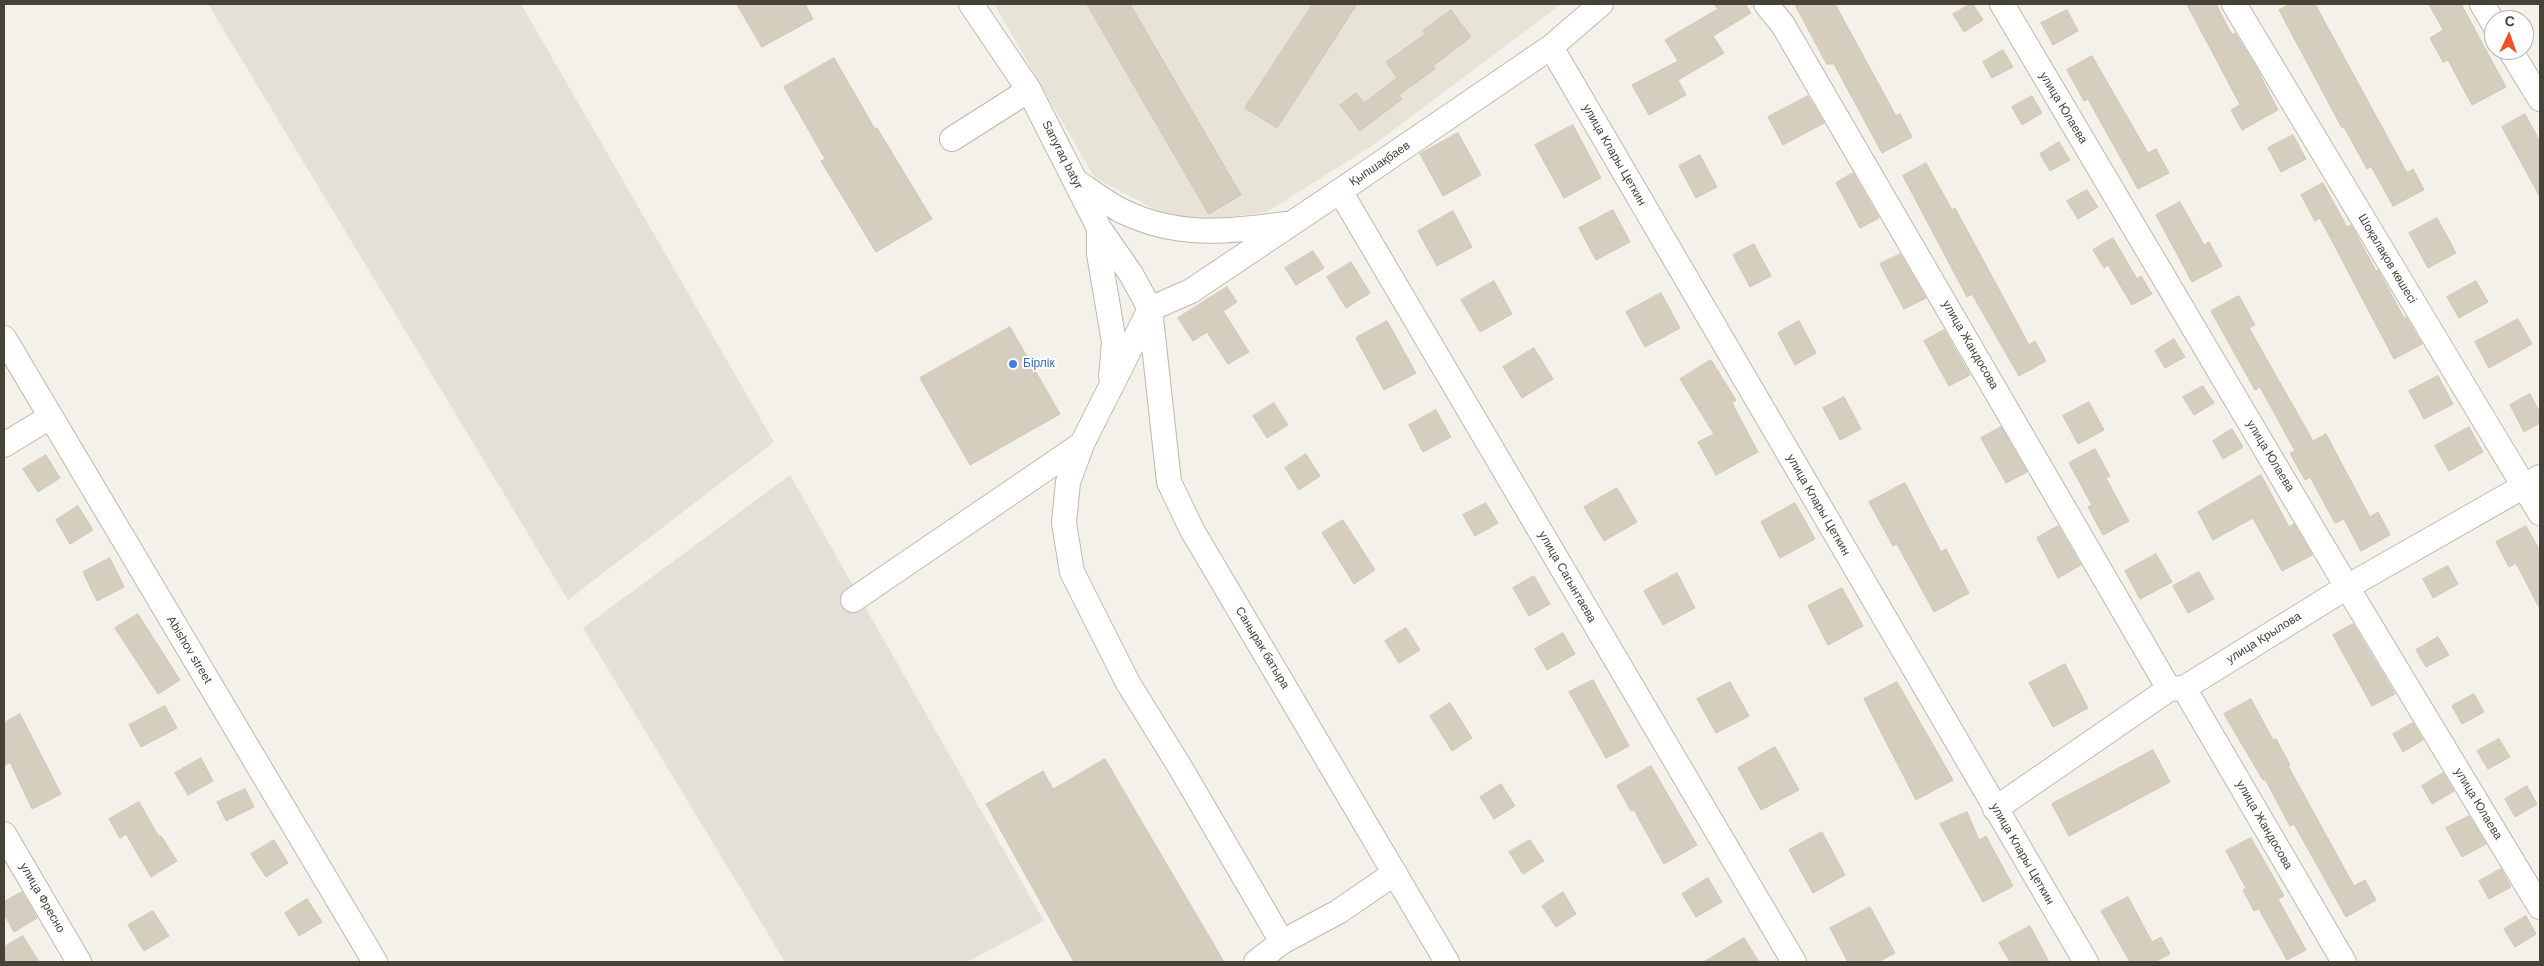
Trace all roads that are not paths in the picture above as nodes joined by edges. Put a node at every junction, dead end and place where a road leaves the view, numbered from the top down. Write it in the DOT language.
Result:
graph roads {
  1 [pos="971,4"];
  2 [pos="1601,4"];
  3 [pos="1766,4"];
  4 [pos="2002,4"];
  5 [pos="2234,4"];
  6 [pos="1551,47"];
  7 [pos="2516,60"];
  8 [pos="1029,90"];
  9 [pos="2540,99"];
  10 [pos="952,140"];
  11 [pos="1076,182"];
  12 [pos="1340,191"];
  13 [pos="1293,223"];
  14 [pos="1099,228"];
  15 [pos="1150,309"];
  16 [pos="4,338"];
  17 [pos="1110,386"];
  18 [pos="50,417"];
  19 [pos="1082,444"];
  20 [pos="4,445"];
  21 [pos="2532,482"];
  22 [pos="2540,513"];
  23 [pos="2347,587"];
  24 [pos="853,600"];
  25 [pos="2177,688"];
  26 [pos="1995,809"];
  27 [pos="4,834"];
  28 [pos="1395,873"];
  29 [pos="2540,907"];
  30 [pos="1282,942"];
  31 [pos="79,962"];
  32 [pos="375,962"];
  33 [pos="1256,962"];
  34 [pos="1447,962"];
  35 [pos="1794,962"];
  36 [pos="2086,962"];
  37 [pos="2344,962"];
  1 -- 8 [label="street, Sanyraq batyr"];
  2 -- 6 [label="street, Қыпшақбаев"];
  3 -- 25 [label="street, улица Жандосова"];
  4 -- 23 [label="street, улица Юлаева"];
  5 -- 21 [label="street, Шоқалақов көшесі"];
  6 -- 12 [label="street, Қыпшақбаев"];
  6 -- 26 [label="street, улица Клары Цеткин"];
  7 -- 9 [label="street"];
  8 -- 10 [label="street"];
  8 -- 11 [label="street, Sanyraq batyr"];
  11 -- 13 [label="street"];
  11 -- 14 [label="street, Sanyraq batyr"];
  12 -- 13 [label="street, Қыпшақбаев"];
  12 -- 35 [label="street, улица Сагынтаева"];
  13 -- 15 [label="street, Қыпшақбаев"];
  14 -- 15 [label="street, Sanyraq batyr"];
  14 -- 17 [label="street"];
  15 -- 17 [label="street"];
  15 -- 28 [label="street, Санырак батыра"];
  16 -- 18 [label="street, Abishov street"];
  17 -- 19 [label="street"];
  18 -- 20 [label="street"];
  18 -- 32 [label="street, Abishov street"];
  19 -- 24 [label="street"];
  19 -- 30 [label="street"];
  21 -- 22 [label="street, Шоқалақов көшесі"];
  21 -- 23 [label="street, улица Крылова"];
  23 -- 25 [label="street, улица Крылова"];
  23 -- 29 [label="street, улица Юлаева"];
  25 -- 26 [label="street, улица Крылова"];
  25 -- 37 [label="street, улица Жандосова"];
  26 -- 36 [label="street, улица Клары Цеткин"];
  27 -- 31 [label="street, улица Фресно"];
  28 -- 30 [label="street"];
  28 -- 34 [label="street, Санырак батыра"];
  30 -- 33 [label="street"];
}
